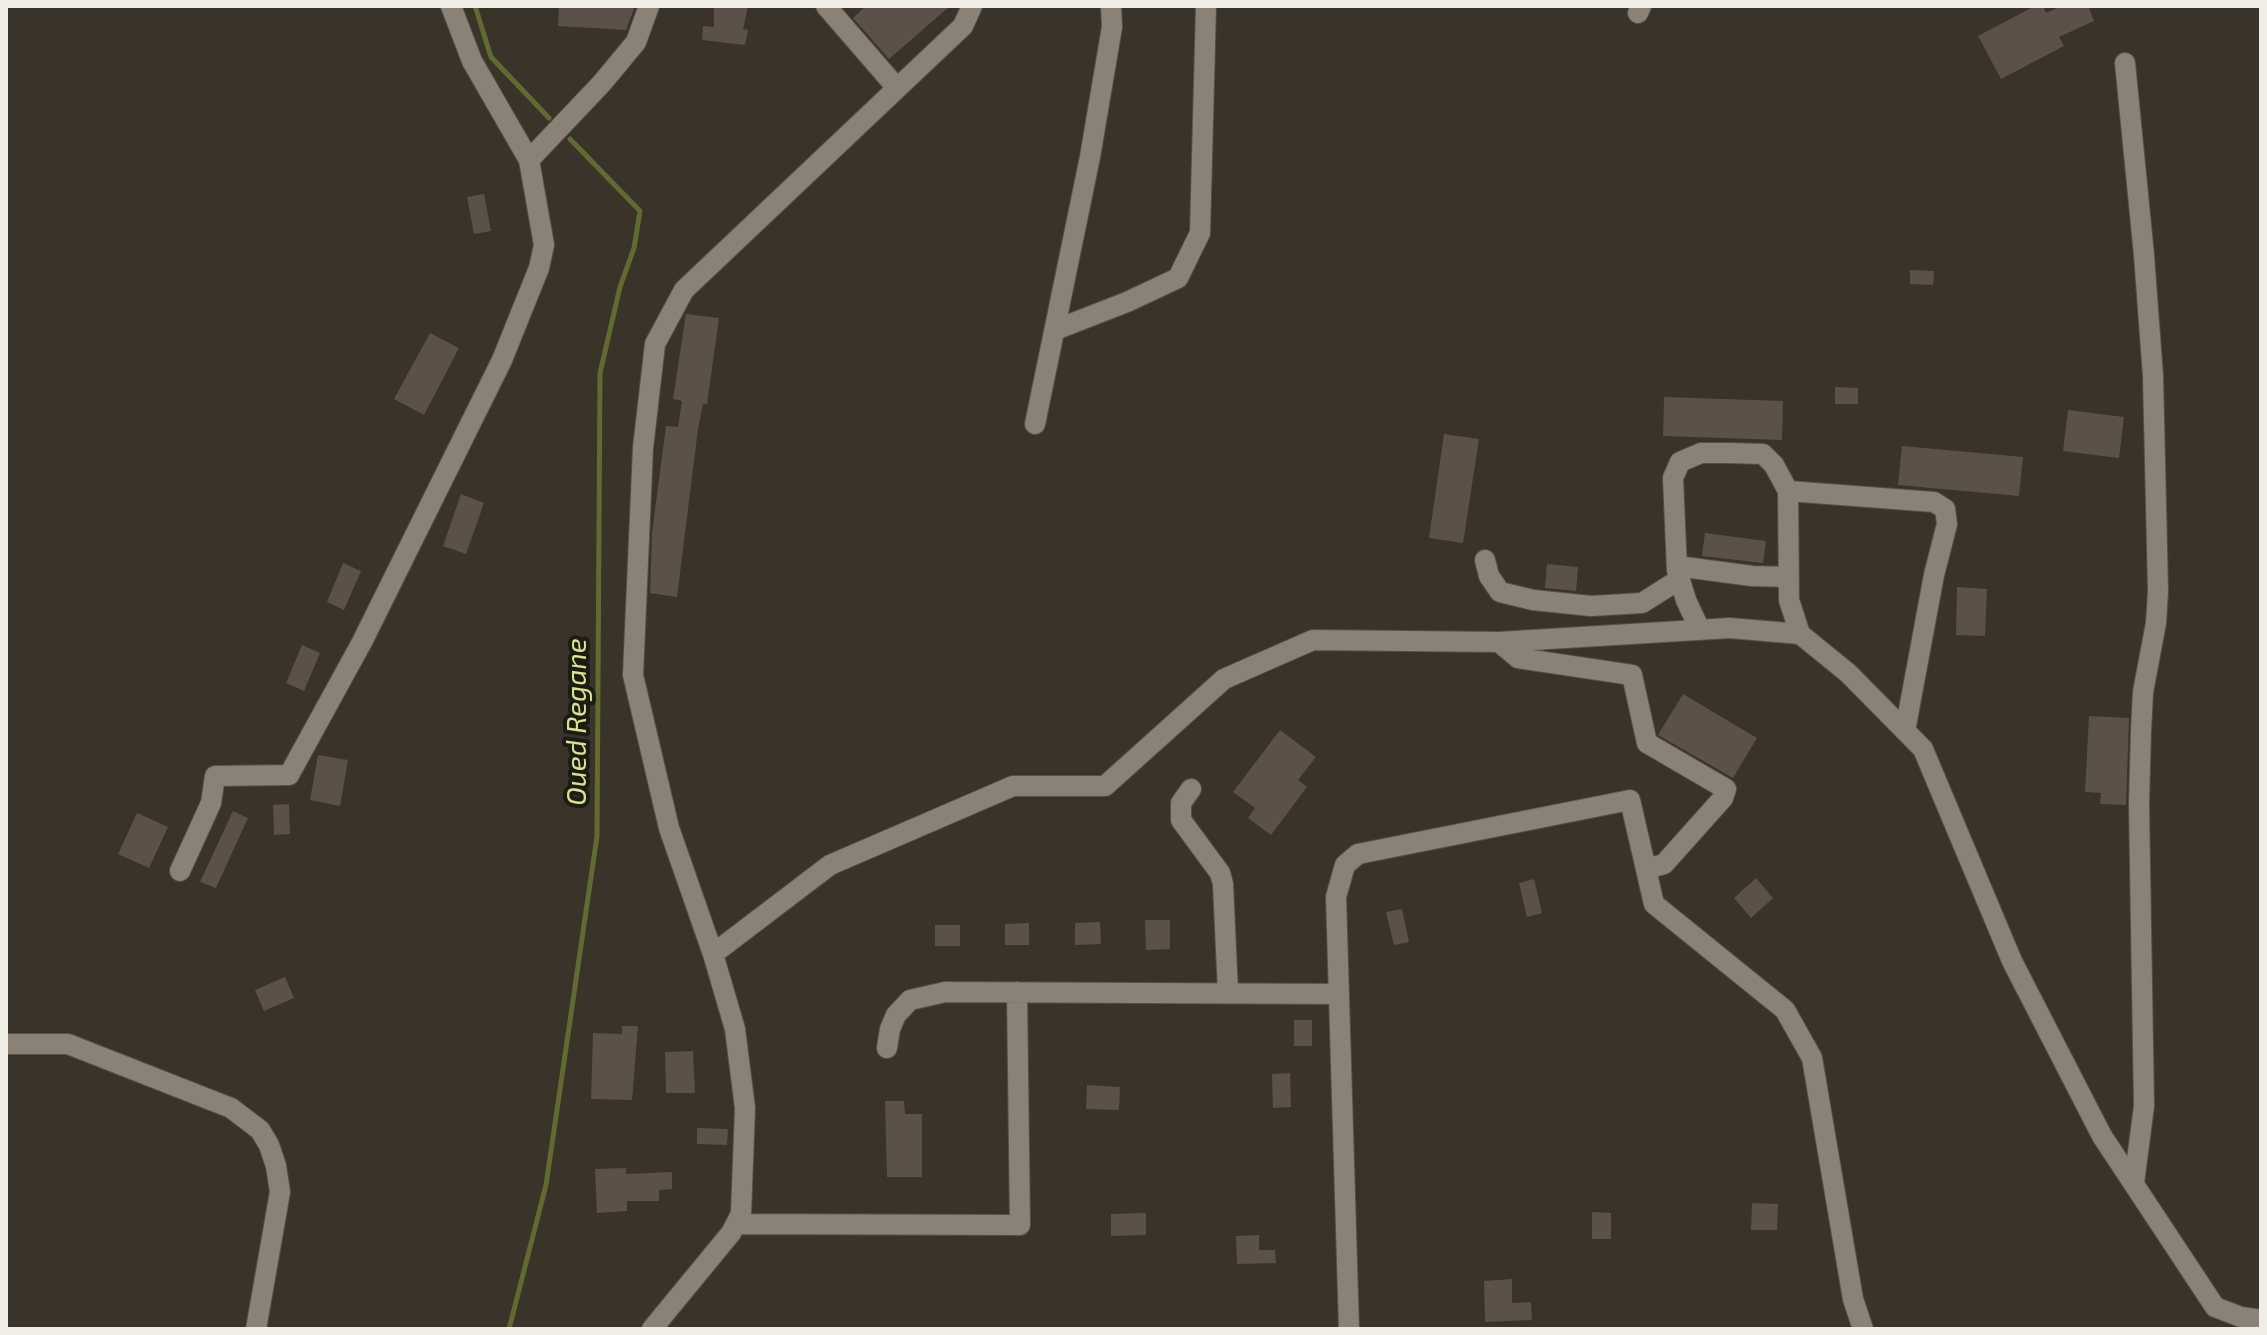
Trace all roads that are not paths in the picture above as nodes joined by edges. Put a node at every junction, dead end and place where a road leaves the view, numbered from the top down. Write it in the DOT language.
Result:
graph roads {
  1 [pos="451,6"];
  2 [pos="649,6"];
  3 [pos="826,6"];
  4 [pos="972,6"];
  5 [pos="1111,6"];
  6 [pos="1206,6"];
  7 [pos="2125,63"];
  8 [pos="897,88"];
  9 [pos="529,160"];
  10 [pos="1055,330"];
  11 [pos="1035,424"];
  12 [pos="1788,491"];
  13 [pos="1485,560"];
  14 [pos="1678,572"];
  15 [pos="1789,577"];
  16 [pos="1700,630"];
  17 [pos="1800,634"];
  18 [pos="1499,642"];
  19 [pos="1905,731"];
  20 [pos="1191,789"];
  21 [pos="1646,869"];
  22 [pos="180,871"];
  23 [pos="713,954"];
  24 [pos="1017,992"];
  25 [pos="1228,993"];
  26 [pos="1339,994"];
  27 [pos="6,1044"];
  28 [pos="887,1048"];
  29 [pos="2134,1183"];
  30 [pos="736,1224"];
  31 [pos="2261,1320"];
  32 [pos="256,1329"];
  33 [pos="652,1329"];
  34 [pos="1349,1329"];
  35 [pos="1863,1329"];
  1 -- 9 [label="lane"];
  2 -- 9 [label="lane"];
  3 -- 8 [label="lane"];
  4 -- 8 [label="lane"];
  5 -- 10 [label="lane"];
  6 -- 10 [label="lane"];
  7 -- 29 [label="lane"];
  8 -- 23 [label="lane"];
  9 -- 22 [label="lane"];
  10 -- 11 [label="lane"];
  12 -- 14 [label="lane"];
  12 -- 15 [label="lane"];
  12 -- 19 [label="lane"];
  13 -- 14 [label="lane"];
  14 -- 15 [label="lane"];
  14 -- 16 [label="lane"];
  15 -- 17 [label="lane"];
  16 -- 17 [label="lane"];
  16 -- 18 [label="lane"];
  17 -- 19 [label="lane"];
  18 -- 21 [label="lane"];
  18 -- 23 [label="lane"];
  19 -- 29 [label="lane"];
  20 -- 25 [label="lane"];
  21 -- 26 [label="lane"];
  21 -- 35 [label="lane"];
  23 -- 30 [label="lane"];
  24 -- 25 [label="lane"];
  24 -- 28 [label="lane"];
  24 -- 30 [label="lane"];
  25 -- 26 [label="lane"];
  26 -- 34 [label="lane"];
  27 -- 32 [label="lane"];
  29 -- 31 [label="lane"];
  30 -- 33 [label="lane"];
}
